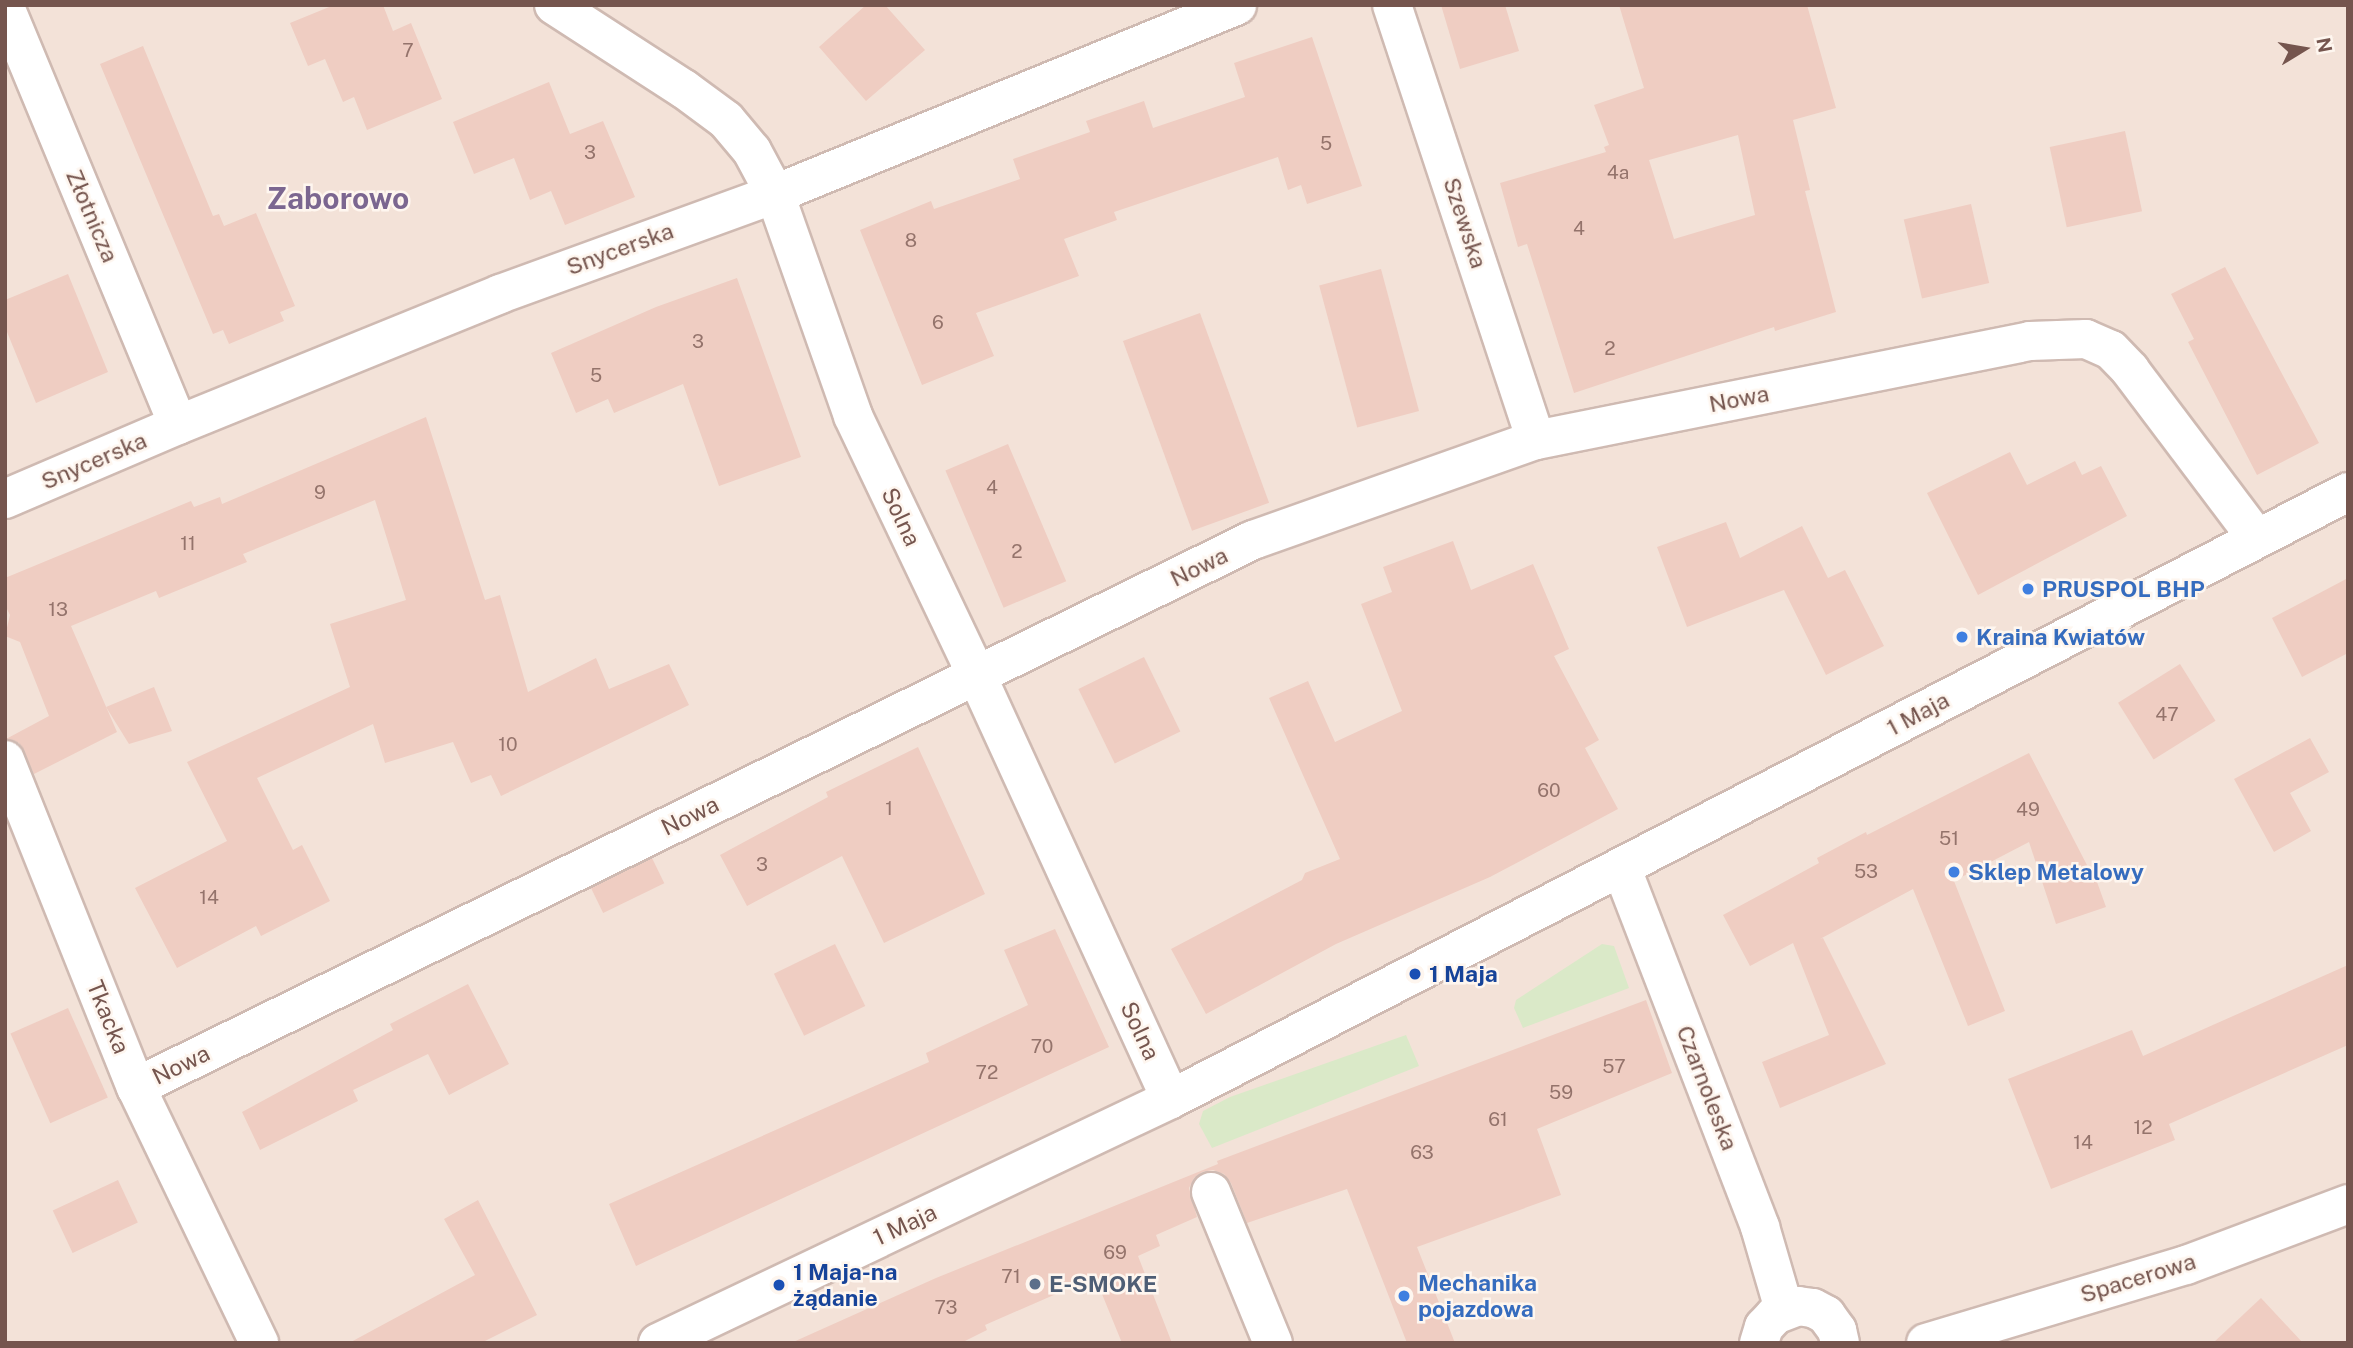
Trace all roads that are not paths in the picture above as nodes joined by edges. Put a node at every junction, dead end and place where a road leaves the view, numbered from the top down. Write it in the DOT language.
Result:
graph roads {
  1 [pos="554,5"];
  2 [pos="1237,5"];
  3 [pos="1392,5"];
  4 [pos="5,7"];
  5 [pos="775,194"];
  6 [pos="178,425"];
  7 [pos="1536,440"];
  8 [pos="2348,492"];
  9 [pos="5,499"];
  10 [pos="2256,537"];
  11 [pos="977,676"];
  12 [pos="5,760"];
  13 [pos="1622,869"];
  14 [pos="136,1087"];
  15 [pos="1171,1099"];
  16 [pos="1211,1192"];
  17 [pos="2348,1204"];
  18 [pos="1784,1309"];
  19 [pos="259,1343"];
  20 [pos="658,1343"];
  21 [pos="1273,1343"];
  22 [pos="1759,1343"];
  23 [pos="1840,1343"];
  24 [pos="1926,1343"];
  1 -- 5 [label="street, Solna"];
  2 -- 5 [label="street, Snycerska"];
  3 -- 7 [label="street, Szewska"];
  4 -- 6 [label="street, Złotnicza"];
  5 -- 6 [label="street, Snycerska"];
  5 -- 11 [label="street, Solna"];
  6 -- 9 [label="street, Snycerska"];
  7 -- 10 [label="street, Nowa"];
  7 -- 11 [label="street, Nowa"];
  8 -- 10 [label="street, 1 Maja"];
  10 -- 13 [label="street, 1 Maja"];
  11 -- 14 [label="street, Nowa"];
  11 -- 15 [label="street, Solna"];
  12 -- 14 [label="street, Tkacka"];
  13 -- 15 [label="street, 1 Maja"];
  13 -- 18 [label="street, Czarnoleska"];
  14 -- 19 [label="street, Tkacka"];
  15 -- 20 [label="street, 1 Maja"];
  16 -- 21 [label="street"];
  17 -- 24 [label="street, Spacerowa"];
  18 -- 22 [label="street"];
  18 -- 23 [label="street"];
}
